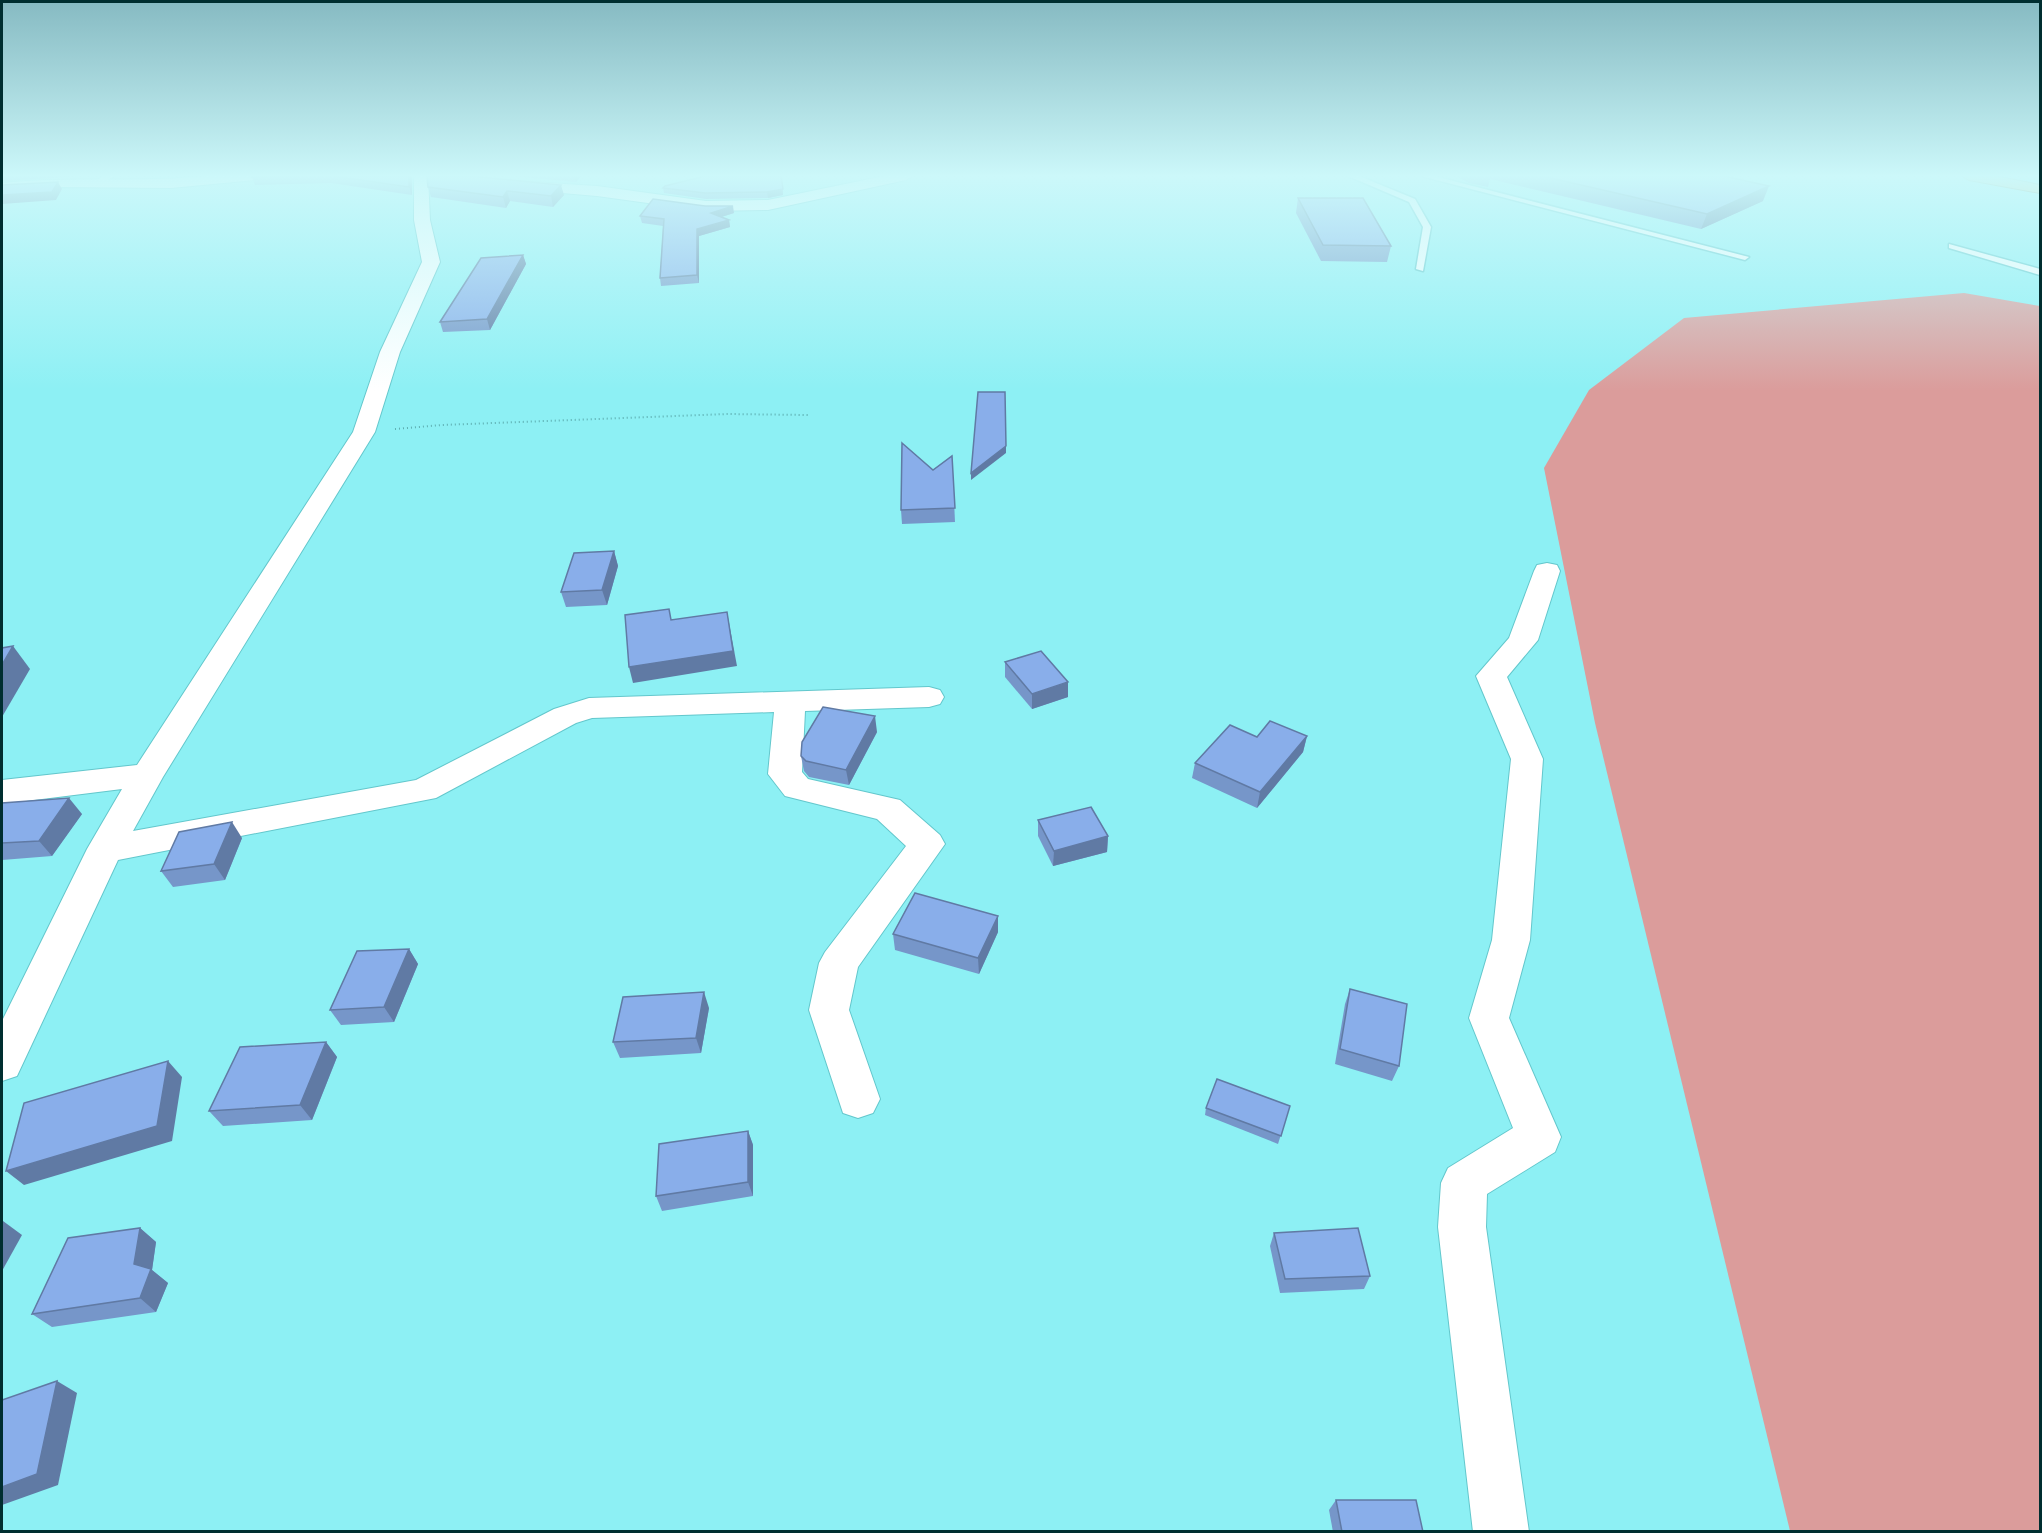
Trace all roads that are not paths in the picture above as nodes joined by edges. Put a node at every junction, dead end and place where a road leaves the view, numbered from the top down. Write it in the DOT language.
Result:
graph roads {
  1 [pos="428,248"];
  2 [pos="1424,248"];
  3 [pos="1711,248"];
  4 [pos="1957,248"];
  5 [pos="1745,256"];
  6 [pos="1420,269"];
  7 [pos="2040,272"];
  8 [pos="1547,571"];
  9 [pos="929,697"];
  10 [pos="790,701"];
  11 [pos="147,775"];
  12 [pos="2,792"];
  13 [pos="105,849"];
  14 [pos="2,1063"];
  15 [pos="858,1099"];
  16 [pos="1501,1532"];
  1 -- 11 [label="street"];
  2 -- 6 [label="lane"];
  3 -- 5 [label="lane"];
  4 -- 7 [label="lane"];
  8 -- 16 [label="street"];
  9 -- 10 [label="street"];
  10 -- 13 [label="street"];
  10 -- 15 [label="street"];
  11 -- 12 [label="street"];
  11 -- 13 [label="street"];
  13 -- 14 [label="street"];
}
